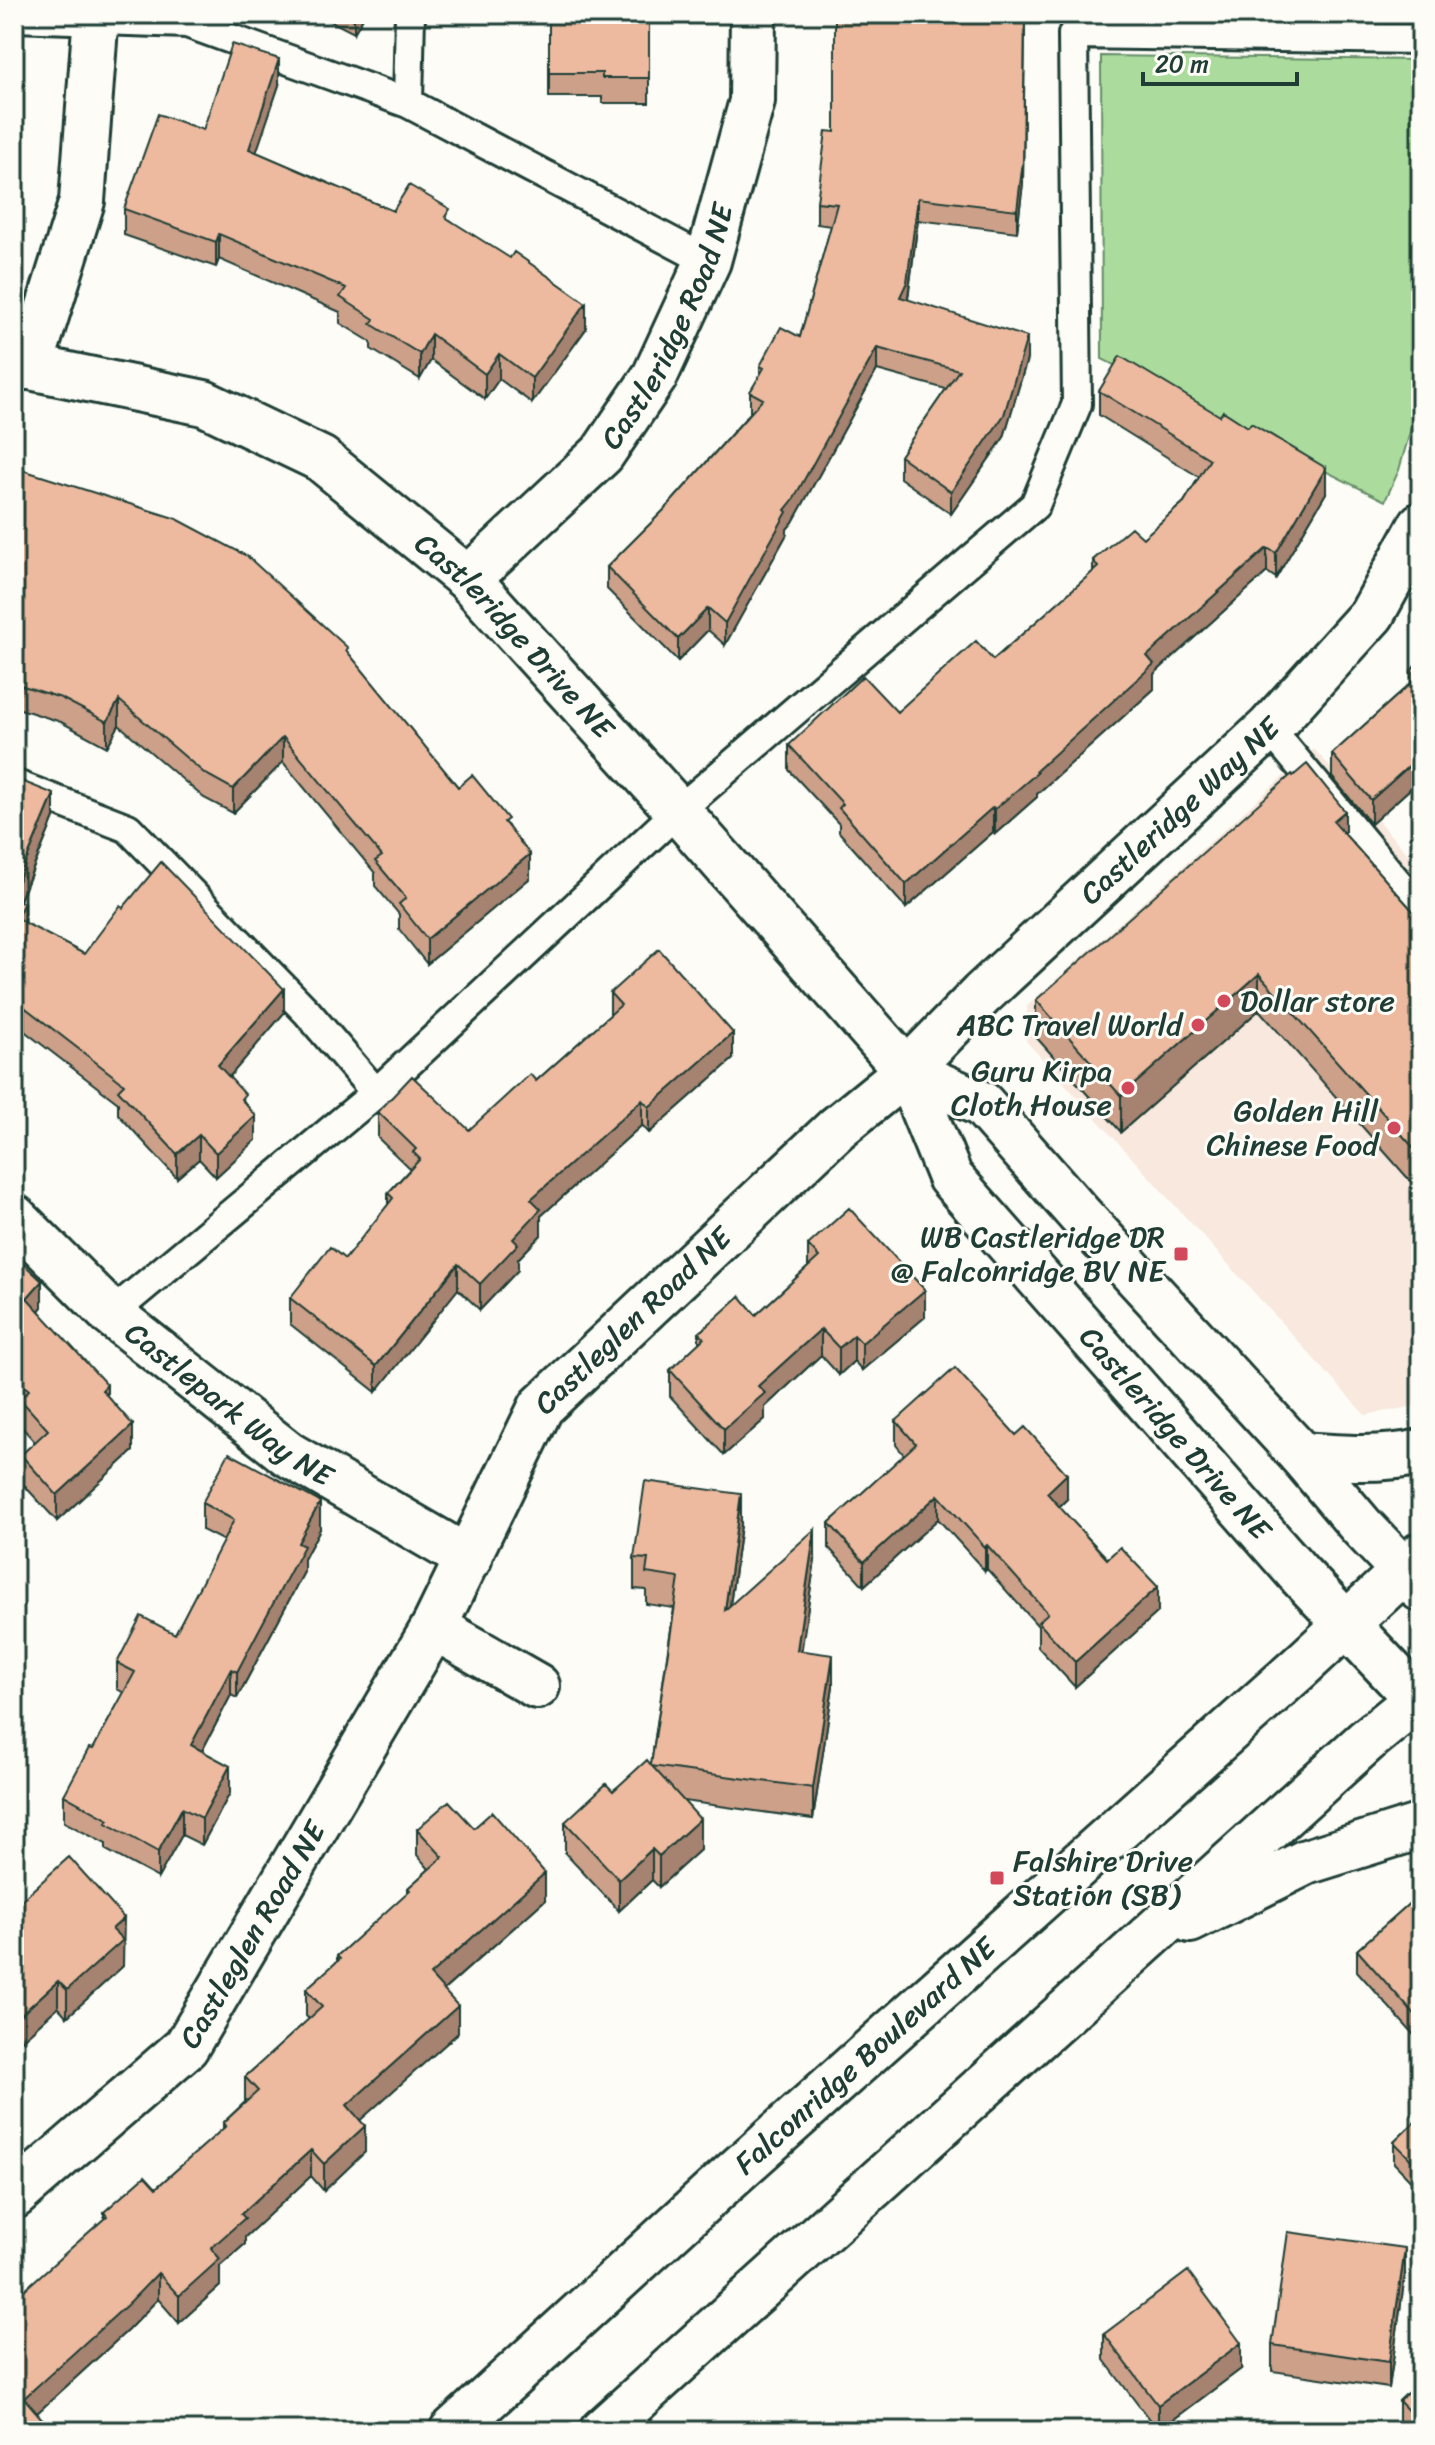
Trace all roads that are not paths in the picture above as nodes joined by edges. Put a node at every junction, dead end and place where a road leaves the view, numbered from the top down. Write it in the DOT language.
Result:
graph roads {
  1 [pos="410,14"];
  2 [pos="753,14"];
  3 [pos="14,17"];
  4 [pos="96,17"];
  5 [pos="1073,24"];
  6 [pos="1421,39"];
  7 [pos="408,103"];
  8 [pos="708,261"];
  9 [pos="22,367"];
  10 [pos="1421,525"];
  11 [pos="468,579"];
  12 [pos="1269,728"];
  13 [pos="14,784"];
  14 [pos="678,811"];
  15 [pos="1421,911"];
  16 [pos="907,1071"];
  17 [pos="376,1093"];
  18 [pos="14,1217"];
  19 [pos="111,1314"];
  20 [pos="1421,1452"];
  21 [pos="1301,1455"];
  22 [pos="469,1559"];
  23 [pos="1415,1571"];
  24 [pos="1345,1625"];
  25 [pos="434,1627"];
  26 [pos="537,1686"];
  27 [pos="1420,1700"];
  28 [pos="1421,1826"];
  29 [pos="1141,1945"];
  30 [pos="14,2196"];
  31 [pos="452,2431"];
  32 [pos="602,2431"];
  1 -- 7 [label="lane"];
  2 -- 8 [label="street, Castleridge Road NE"];
  3 -- 4 [label="lane"];
  4 -- 7 [label="lane"];
  4 -- 9 [label="street"];
  5 -- 6 [label="lane"];
  5 -- 14 [label="lane"];
  7 -- 8 [label="lane"];
  8 -- 11 [label="street, Castleridge Road NE"];
  9 -- 11 [label="street, Castleridge Drive NE"];
  10 -- 12 [label="street, Castleridge Way NE"];
  11 -- 14 [label="street, Castleridge Drive NE"];
  12 -- 15 [label="lane"];
  12 -- 16 [label="street, Castleridge Way NE"];
  13 -- 17 [label="lane"];
  14 -- 16 [label="street, Castleridge Drive NE"];
  14 -- 17 [label="lane"];
  16 -- 21 [label="street, Castleridge Drive NE"];
  16 -- 22 [label="street, Castleglen Road NE"];
  16 -- 24 [label="street, Castleridge Drive NE"];
  17 -- 19 [label="lane"];
  18 -- 19 [label="street, Castlepark Way NE"];
  19 -- 22 [label="street, Castlepark Way NE"];
  20 -- 21 [label="street"];
  21 -- 23 [label="street, Castleridge Drive NE"];
  22 -- 25 [label="street, Castleglen Road NE"];
  23 -- 24 [label="street, Falconridge Boulevard NE"];
  24 -- 27 [label="street, Castleridge Drive NE"];
  24 -- 31 [label="street, Falconridge Boulevard NE"];
  25 -- 26 [label="street"];
  25 -- 30 [label="street, Castleglen Road NE"];
  27 -- 29 [label="street"];
  28 -- 29 [label="street"];
  29 -- 32 [label="street"];
}
